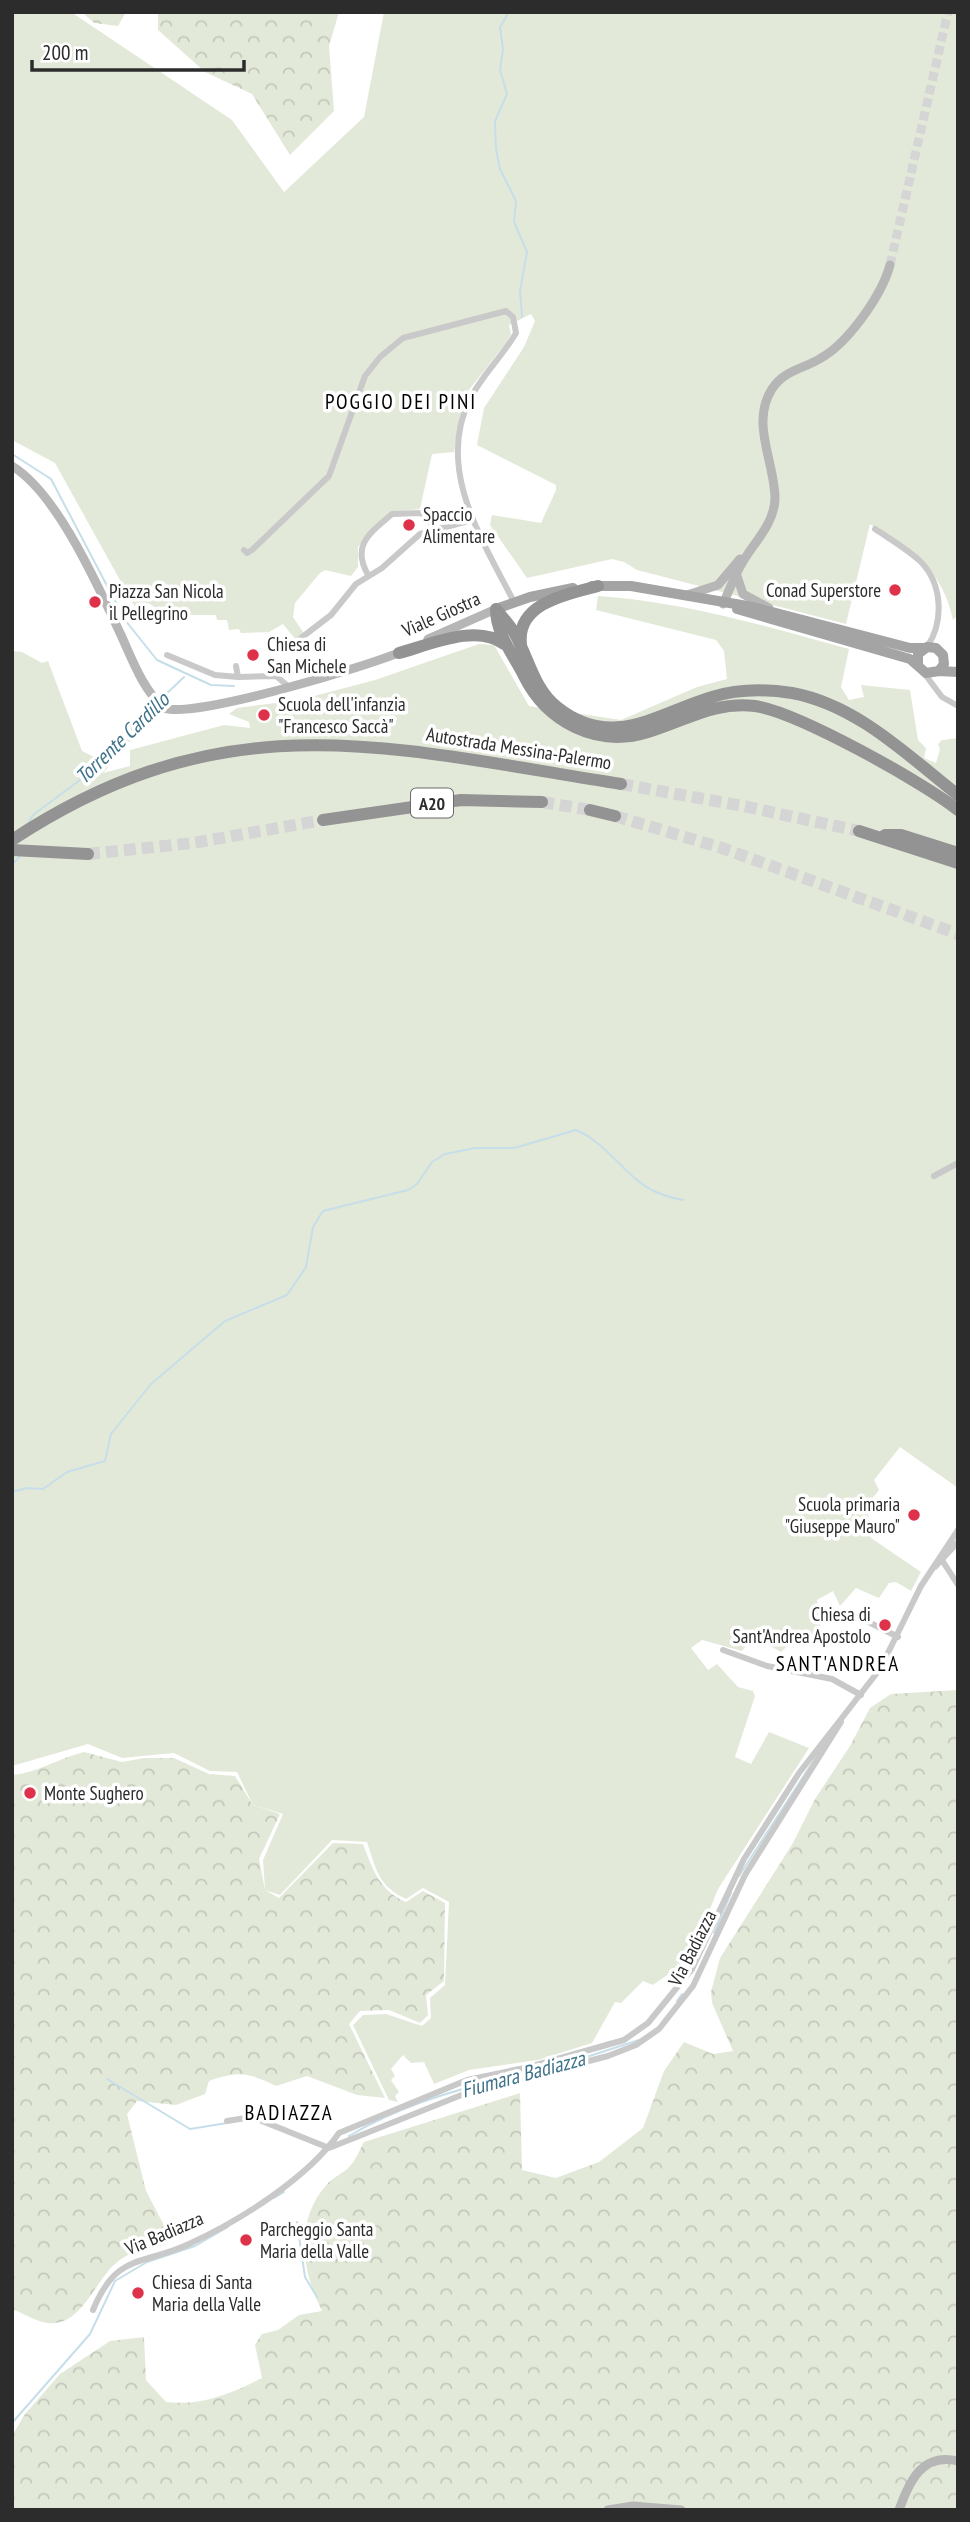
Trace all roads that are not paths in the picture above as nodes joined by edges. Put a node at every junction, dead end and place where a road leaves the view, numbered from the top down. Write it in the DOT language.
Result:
graph roads {
  1 [pos="891,265"];
  2 [pos="12,466"];
  3 [pos="472,520"];
  4 [pos="436,529"];
  5 [pos="875,529"];
  6 [pos="751,548"];
  7 [pos="244,551"];
  8 [pos="737,574"];
  9 [pos="368,575"];
  10 [pos="725,577"];
  11 [pos="598,586"];
  12 [pos="686,596"];
  13 [pos="514,602"];
  14 [pos="723,604"];
  15 [pos="496,608"];
  16 [pos="790,617"];
  17 [pos="937,629"];
  18 [pos="301,638"];
  19 [pos="925,648"];
  20 [pos="516,650"];
  21 [pos="399,653"];
  22 [pos="942,653"];
  23 [pos="167,655"];
  24 [pos="958,661"];
  25 [pos="236,666"];
  26 [pos="920,668"];
  27 [pos="938,672"];
  28 [pos="958,672"];
  29 [pos="237,677"];
  30 [pos="288,686"];
  31 [pos="935,690"];
  32 [pos="958,706"];
  33 [pos="673,718"];
  34 [pos="621,784"];
  35 [pos="958,795"];
  36 [pos="542,803"];
  37 [pos="590,810"];
  38 [pos="958,810"];
  39 [pos="615,816"];
  40 [pos="323,820"];
  41 [pos="863,833"];
  42 [pos="13,840"];
  43 [pos="12,850"];
  44 [pos="88,854"];
  45 [pos="957,860"];
  46 [pos="958,1163"];
  47 [pos="934,1176"];
  48 [pos="958,1530"];
  49 [pos="958,1542"];
  50 [pos="941,1558"];
  51 [pos="958,1585"];
  52 [pos="849,1612"];
  53 [pos="898,1637"];
  54 [pos="723,1650"];
  55 [pos="861,1695"];
  56 [pos="843,1718"];
  57 [pos="684,1980"];
  58 [pos="693,1986"];
  59 [pos="228,2121"];
  60 [pos="329,2148"];
  61 [pos="93,2310"];
  62 [pos="958,2461"];
  63 [pos="608,2510"];
  64 [pos="681,2510"];
  65 [pos="899,2510"];
  1 -- 6 [label="main road"];
  2 -- 30 [label="main road, Viale Giostra"];
  3 -- 4 [label="street"];
  3 -- 7 [label="street"];
  3 -- 13 [label="street"];
  4 -- 9 [label="street"];
  4 -- 9 [label="street"];
  5 -- 17 [label="street"];
  6 -- 8 [label="main road"];
  6 -- 10 [label="main road"];
  8 -- 14 [label="main road"];
  8 -- 16 [label="main road"];
  9 -- 18 [label="street"];
  10 -- 12 [label="main road"];
  10 -- 14 [label="main road"];
  11 -- 12 [label="main road, Viale Giostra"];
  11 -- 13 [label="main road, Viale Giostra"];
  11 -- 20 [label="highway"];
  12 -- 14 [label="main road, Viale Giostra"];
  13 -- 15 [label="main road, Viale Giostra"];
  14 -- 16 [label="main road, Viale Giostra"];
  14 -- 26 [label="main road, Viale Giostra"];
  15 -- 20 [label="highway"];
  15 -- 21 [label="main road, Viale Giostra"];
  16 -- 19 [label="main road, Viale Giostra"];
  17 -- 19 [label="street"];
  17 -- 22 [label="street"];
  19 -- 22 [label="main road"];
  19 -- 26 [label="main road"];
  20 -- 21 [label="highway"];
  20 -- 33 [label="highway"];
  21 -- 30 [label="main road, Viale Giostra"];
  22 -- 24 [label="main road"];
  22 -- 27 [label="main road"];
  23 -- 29 [label="street"];
  25 -- 29 [label="street"];
  26 -- 27 [label="main road"];
  26 -- 31 [label="street"];
  27 -- 28 [label="main road"];
  27 -- 31 [label="street"];
  29 -- 30 [label="street"];
  31 -- 32 [label="street"];
  33 -- 35 [label="highway"];
  33 -- 38 [label="highway"];
  34 -- 42 [label="highway, Autostrada Messina-Palermo"];
  36 -- 40 [label="highway, A20"];
  37 -- 39 [label="highway"];
  41 -- 45 [label="highway"];
  43 -- 44 [label="highway"];
  46 -- 47 [label="street"];
  48 -- 50 [label="street"];
  49 -- 50 [label="street"];
  50 -- 51 [label="street"];
  50 -- 53 [label="street, Via Badiazza"];
  52 -- 53 [label="street"];
  53 -- 55 [label="street, Via Badiazza"];
  54 -- 55 [label="street"];
  55 -- 56 [label="street, Via Badiazza"];
  56 -- 57 [label="street, Via Badiazza"];
  56 -- 58 [label="street, Via Badiazza"];
  57 -- 58 [label="street"];
  57 -- 60 [label="street, Via Badiazza"];
  58 -- 60 [label="street, Via Badiazza"];
  59 -- 60 [label="street"];
  60 -- 61 [label="street, Via Badiazza"];
  62 -- 65 [label="main road"];
  63 -- 64 [label="main road"];
}
